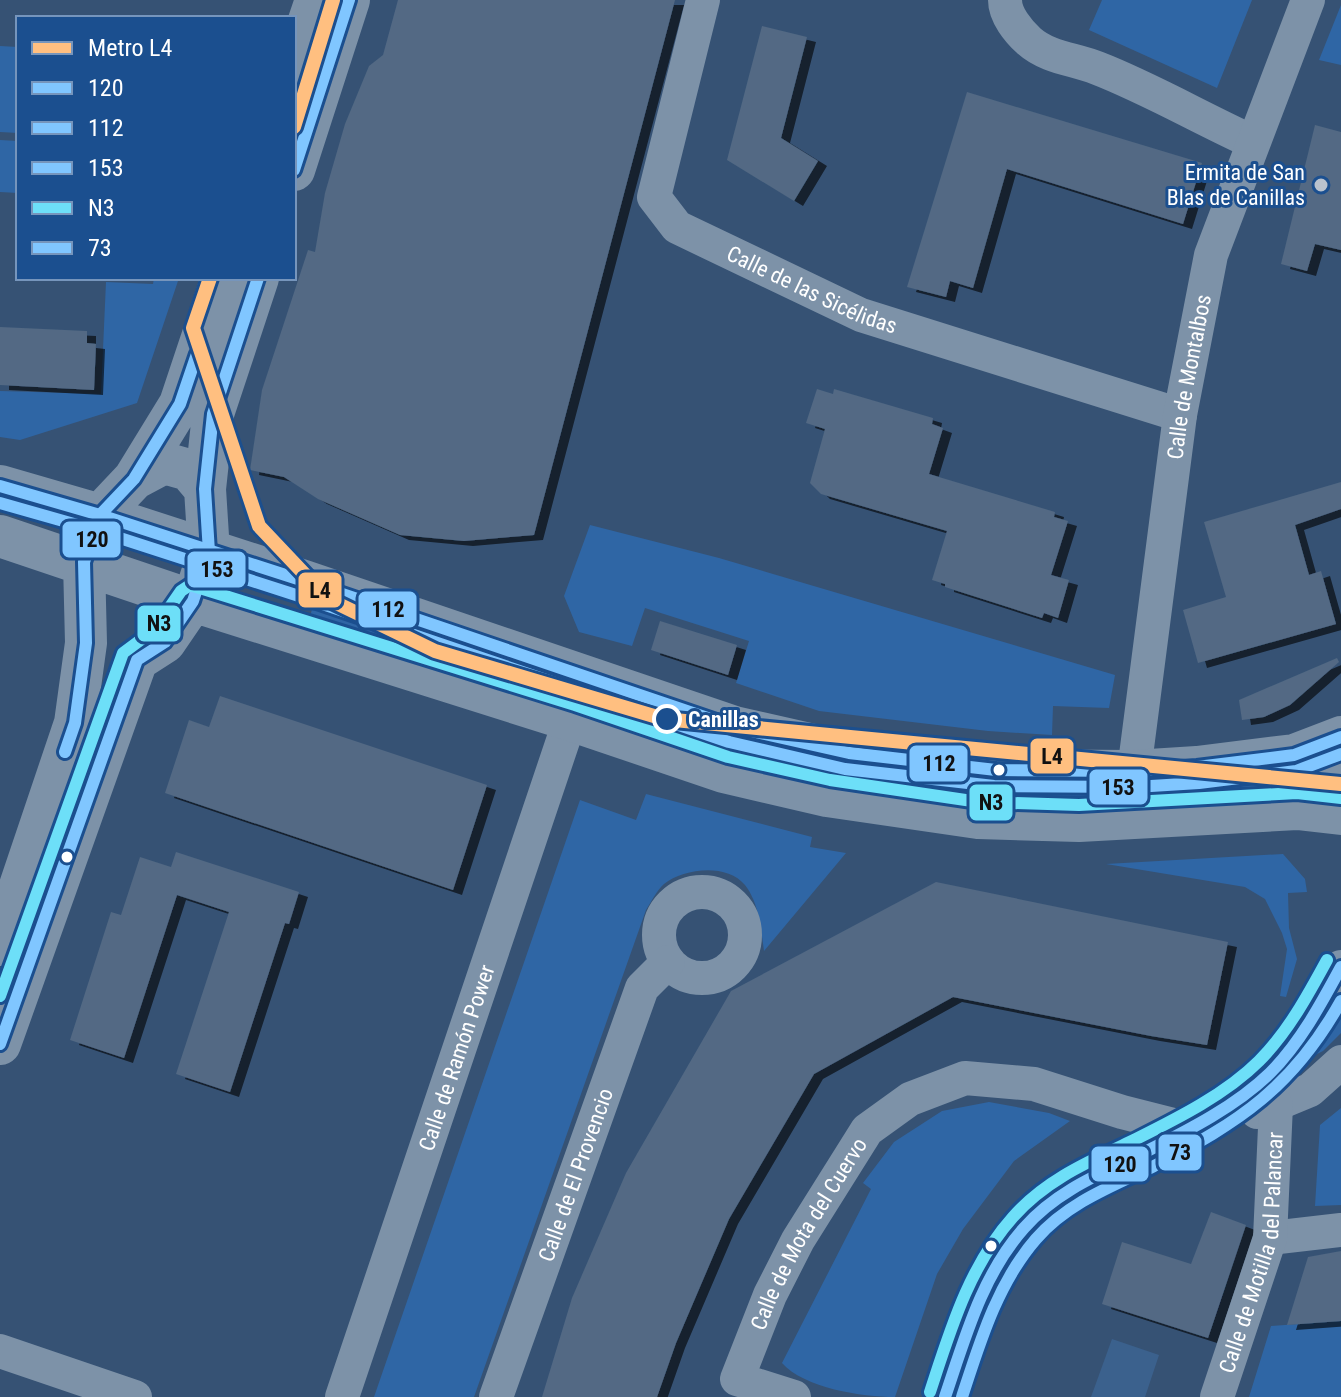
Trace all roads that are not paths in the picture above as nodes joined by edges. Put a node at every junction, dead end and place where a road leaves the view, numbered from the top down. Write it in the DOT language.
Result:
graph roads {
  1 [pos="316,0"];
  2 [pos="349,0"];
  3 [pos="703,0"];
  4 [pos="1005,0"];
  5 [pos="1308,0"];
  6 [pos="296,59"];
  7 [pos="1253,142"];
  8 [pos="296,164"];
  9 [pos="221,280"];
  10 [pos="257,280"];
  11 [pos="1180,415"];
  12 [pos="134,479"];
  13 [pos="0,486"];
  14 [pos="205,489"];
  15 [pos="100,515"];
  16 [pos="0,536"];
  17 [pos="209,552"];
  18 [pos="84,562"];
  19 [pos="193,601"];
  20 [pos="86,643"];
  21 [pos="137,660"];
  22 [pos="570,720"];
  23 [pos="1341,737"];
  24 [pos="1341,757"];
  25 [pos="1134,771"];
  26 [pos="1341,794"];
  27 [pos="1341,814"];
  28 [pos="0,945"];
  29 [pos="668,962"];
  30 [pos="1341,967"];
  31 [pos="0,1044"];
  32 [pos="1341,1062"];
  33 [pos="1276,1105"];
  34 [pos="1189,1129"];
  35 [pos="1151,1149"];
  36 [pos="1341,1230"];
  37 [pos="1270,1238"];
  38 [pos="0,1351"];
  39 [pos="135,1397"];
  40 [pos="342,1397"];
  41 [pos="496,1397"];
  42 [pos="794,1397"];
  43 [pos="945,1397"];
  44 [pos="1217,1397"];
  1 -- 6 [label="street"];
  2 -- 8 [label="street"];
  3 -- 11 [label="street, Calle de las Sicélidas"];
  4 -- 7 [label="street"];
  5 -- 7 [label="street, Calle de Montalbos"];
  7 -- 11 [label="street, Calle de Montalbos"];
  9 -- 12 [label="street"];
  10 -- 14 [label="street"];
  11 -- 25 [label="street, Calle de Montalbos"];
  12 -- 14 [label="street"];
  12 -- 15 [label="street"];
  13 -- 15 [label="street"];
  14 -- 17 [label="street"];
  15 -- 17 [label="street"];
  15 -- 18 [label="street"];
  16 -- 18 [label="street"];
  17 -- 19 [label="street"];
  17 -- 25 [label="street"];
  18 -- 19 [label="street"];
  18 -- 20 [label="street"];
  19 -- 21 [label="street"];
  19 -- 22 [label="street"];
  20 -- 21 [label="street"];
  20 -- 28 [label="street"];
  21 -- 31 [label="street"];
  22 -- 27 [label="street"];
  22 -- 40 [label="street, Calle de Ramón Power"];
  23 -- 25 [label="street"];
  24 -- 26 [label="street"];
  29 -- 41 [label="street, Calle de El Provencio"];
  30 -- 34 [label="street"];
  32 -- 33 [label="street"];
  33 -- 35 [label="street"];
  33 -- 37 [label="street, Calle de Motilla del Palancar"];
  34 -- 35 [label="street"];
  34 -- 42 [label="street, Calle de Mota del Cuervo"];
  35 -- 43 [label="street"];
  36 -- 37 [label="street"];
  37 -- 44 [label="street, Calle de Motilla del Palancar"];
  38 -- 39 [label="street"];
}
